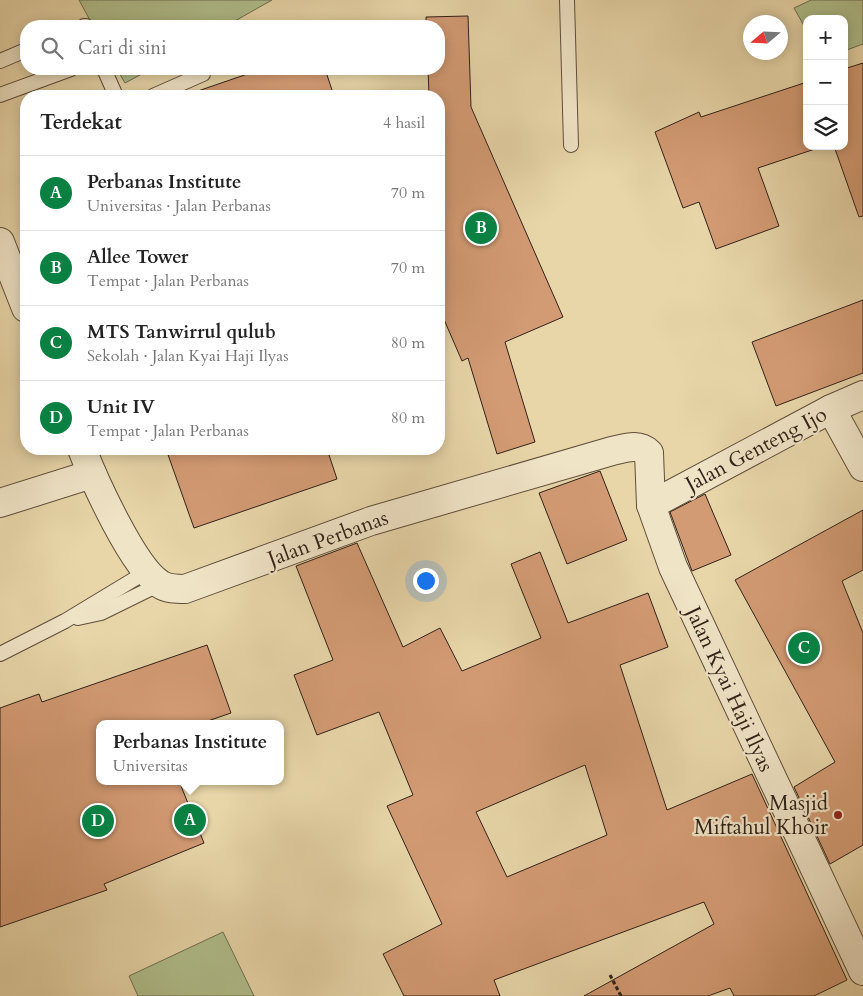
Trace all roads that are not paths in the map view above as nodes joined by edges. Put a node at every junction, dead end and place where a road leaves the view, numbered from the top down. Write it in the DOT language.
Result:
graph roads {
  1 [pos="567,0"];
  2 [pos="20,53"];
  3 [pos="0,61"];
  4 [pos="55,75"];
  5 [pos="107,75"];
  6 [pos="201,75"];
  7 [pos="113,90"];
  8 [pos="167,90"];
  9 [pos="0,95"];
  10 [pos="572,145"];
  11 [pos="0,242"];
  12 [pos="20,293"];
  13 [pos="863,395"];
  14 [pos="831,409"];
  15 [pos="649,453"];
  16 [pos="84,455"];
  17 [pos="863,467"];
  18 [pos="92,474"];
  19 [pos="0,503"];
  20 [pos="651,505"];
  21 [pos="149,574"];
  22 [pos="0,654"];
  23 [pos="863,971"];
  1 -- 10 [label="lane"];
  2 -- 3 [label="lane"];
  4 -- 9 [label="lane"];
  5 -- 7 [label="lane"];
  6 -- 8 [label="lane"];
  11 -- 12 [label="street"];
  13 -- 14 [label="street, Jalan Genteng Ijo"];
  14 -- 17 [label="street"];
  14 -- 20 [label="street, Jalan Genteng Ijo"];
  15 -- 20 [label="street, Jalan Kyai Haji Ilyas"];
  15 -- 21 [label="street, Jalan Perbanas"];
  16 -- 18 [label="street"];
  18 -- 19 [label="street"];
  18 -- 21 [label="street"];
  20 -- 23 [label="street, Jalan Kyai Haji Ilyas"];
  21 -- 22 [label="lane"];
}
